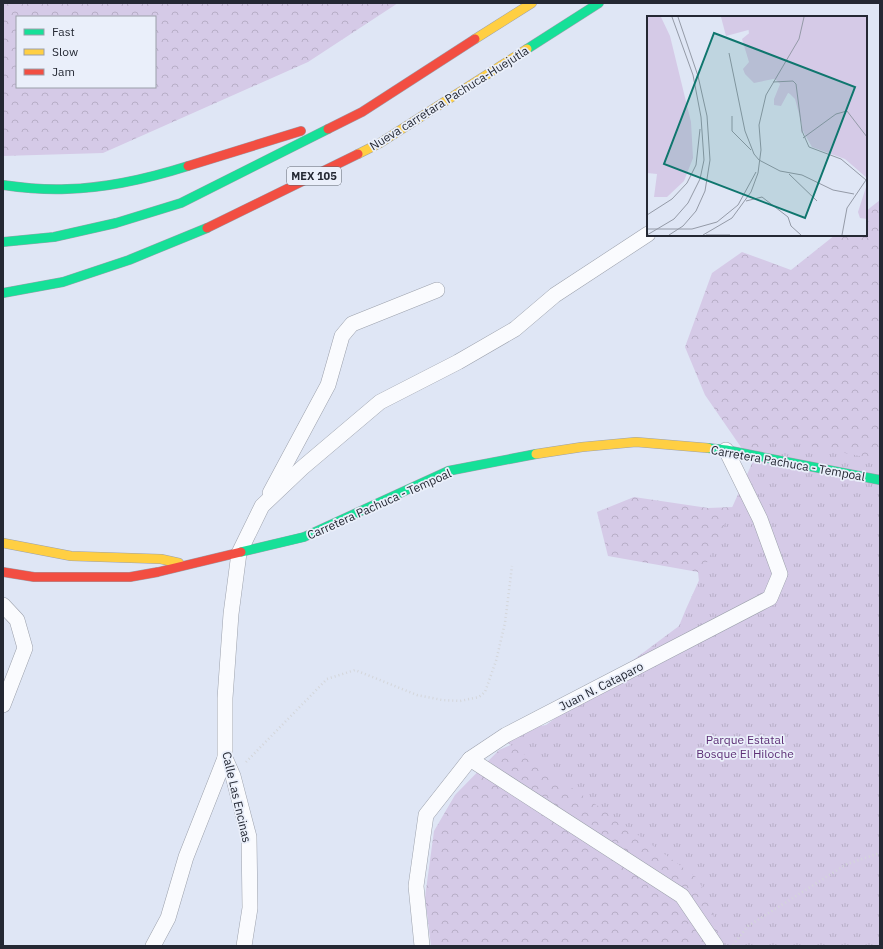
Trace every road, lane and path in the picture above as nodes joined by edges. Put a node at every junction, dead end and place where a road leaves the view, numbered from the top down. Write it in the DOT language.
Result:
graph roads {
  1 [pos="532,3"];
  2 [pos="599,3"];
  3 [pos="362,112"];
  4 [pos="3,185"];
  5 [pos="647,235"];
  6 [pos="3,242"];
  7 [pos="437,290"];
  8 [pos="3,294"];
  9 [pos="726,450"];
  10 [pos="880,480"];
  11 [pos="262,506"];
  12 [pos="3,543"];
  13 [pos="239,552"];
  14 [pos="188,565"];
  15 [pos="512,566"];
  16 [pos="3,572"];
  17 [pos="3,605"];
  18 [pos="3,705"];
  19 [pos="225,758"];
  20 [pos="470,759"];
  21 [pos="233,776"];
  22 [pos="880,853"];
  23 [pos="153,946"];
  24 [pos="244,946"];
  25 [pos="422,946"];
  26 [pos="716,946"];
  27 [pos="732,946"];
  1 -- 3 [label="main road, MEX 105"];
  2 -- 8 [label="main road, Nueva carretara Pachuca-Huejutla / MEX 105"];
  3 -- 4 [label="main road, MEX 105"];
  3 -- 6 [label="main road, MEX 105"];
  5 -- 11 [label="street"];
  7 -- 11 [label="street, Calle Las Encinas"];
  9 -- 10 [label="main road, Carretera Pachuca - Tempoal"];
  9 -- 13 [label="main road, Carretera Pachuca - Tempoal"];
  9 -- 20 [label="street, Juan N. Cataparo"];
  11 -- 13 [label="street, Calle Las Encinas"];
  12 -- 14 [label="main road, Carretera Pachuca - Tempoal"];
  13 -- 14 [label="main road, Carretera Pachuca - Tempoal"];
  13 -- 19 [label="street, Calle Las Encinas"];
  14 -- 16 [label="main road, Carretera Pachuca - Tempoal"];
  15 -- 21 [label="path"];
  17 -- 18 [label="street"];
  19 -- 21 [label="street, Calle Las Encinas"];
  19 -- 23 [label="street"];
  20 -- 25 [label="street, Juan N. Cataparo"];
  20 -- 26 [label="street"];
  21 -- 24 [label="street, Calle Las Encinas"];
  22 -- 27 [label="path"];
}
